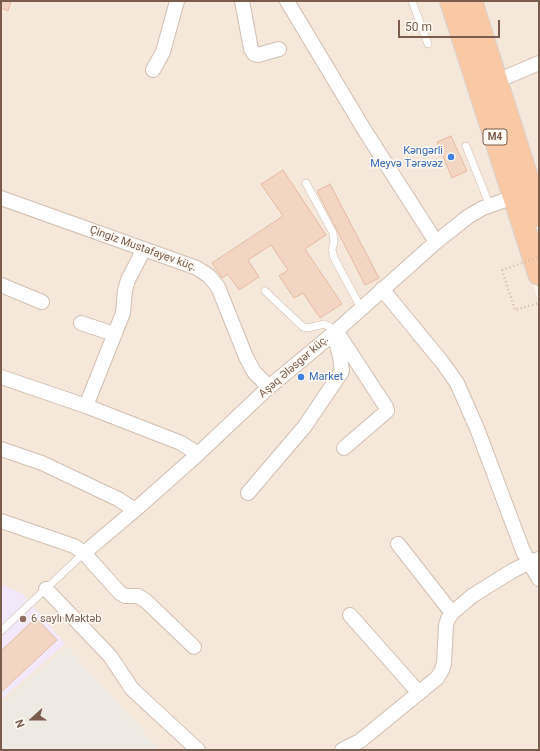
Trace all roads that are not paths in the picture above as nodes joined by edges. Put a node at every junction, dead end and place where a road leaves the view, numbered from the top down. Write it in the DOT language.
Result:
graph roads {
  1 [pos="177,1"];
  2 [pos="242,1"];
  3 [pos="287,1"];
  4 [pos="412,1"];
  5 [pos="451,1"];
  6 [pos="471,1"];
  7 [pos="428,44"];
  8 [pos="279,49"];
  9 [pos="539,63"];
  10 [pos="153,70"];
  11 [pos="496,81"];
  12 [pos="466,146"];
  13 [pos="306,183"];
  14 [pos="514,197"];
  15 [pos="1,198"];
  16 [pos="490,206"];
  17 [pos="539,215"];
  18 [pos="436,242"];
  19 [pos="144,249"];
  20 [pos="539,274"];
  21 [pos="1,285"];
  22 [pos="382,289"];
  23 [pos="266,291"];
  24 [pos="42,302"];
  25 [pos="361,308"];
  26 [pos="81,323"];
  27 [pos="335,332"];
  28 [pos="114,334"];
  29 [pos="1,377"];
  30 [pos="269,388"];
  31 [pos="86,406"];
  32 [pos="344,448"];
  33 [pos="1,449"];
  34 [pos="198,454"];
  35 [pos="248,493"];
  36 [pos="135,510"];
  37 [pos="1,522"];
  38 [pos="398,544"];
  39 [pos="84,553"];
  40 [pos="534,561"];
  41 [pos="539,580"];
  42 [pos="46,589"];
  43 [pos="452,613"];
  44 [pos="350,615"];
  45 [pos="1,631"];
  46 [pos="194,647"];
  47 [pos="419,694"];
  48 [pos="198,750"];
  49 [pos="342,750"];
  1 -- 10 [label="street"];
  2 -- 8 [label="street"];
  3 -- 18 [label="street"];
  4 -- 7 [label="lane"];
  5 -- 14 [label="highway, M4"];
  6 -- 11 [label="highway, M4"];
  9 -- 11 [label="street"];
  11 -- 17 [label="highway, M4"];
  12 -- 16 [label="lane"];
  13 -- 25 [label="lane"];
  14 -- 16 [label="street, Aşəq Ələsgər küç."];
  14 -- 20 [label="highway, M4"];
  15 -- 19 [label="street, Çingiz Mustafayev küç."];
  16 -- 18 [label="street, Aşəq Ələsgər küç."];
  18 -- 22 [label="street, Aşəq Ələsgər küç."];
  19 -- 28 [label="street"];
  19 -- 30 [label="street, Çingiz Mustafayev küç."];
  21 -- 24 [label="street"];
  22 -- 25 [label="street, Aşəq Ələsgər küç."];
  22 -- 40 [label="street"];
  23 -- 27 [label="lane"];
  25 -- 27 [label="street, Aşəq Ələsgər küç."];
  26 -- 28 [label="street"];
  27 -- 30 [label="street, Aşəq Ələsgər küç."];
  27 -- 32 [label="street"];
  27 -- 35 [label="street"];
  28 -- 31 [label="street"];
  29 -- 31 [label="street"];
  30 -- 34 [label="street, Aşəq Ələsgər küç."];
  31 -- 34 [label="street"];
  33 -- 36 [label="street"];
  34 -- 36 [label="street, Aşəq Ələsgər küç."];
  36 -- 39 [label="street, Aşəq Ələsgər küç."];
  37 -- 39 [label="street"];
  38 -- 43 [label="street"];
  39 -- 42 [label="lane"];
  39 -- 46 [label="street"];
  40 -- 41 [label="street"];
  40 -- 43 [label="street"];
  42 -- 45 [label="lane"];
  42 -- 48 [label="street"];
  43 -- 47 [label="street"];
  44 -- 47 [label="street"];
  47 -- 49 [label="street"];
}
